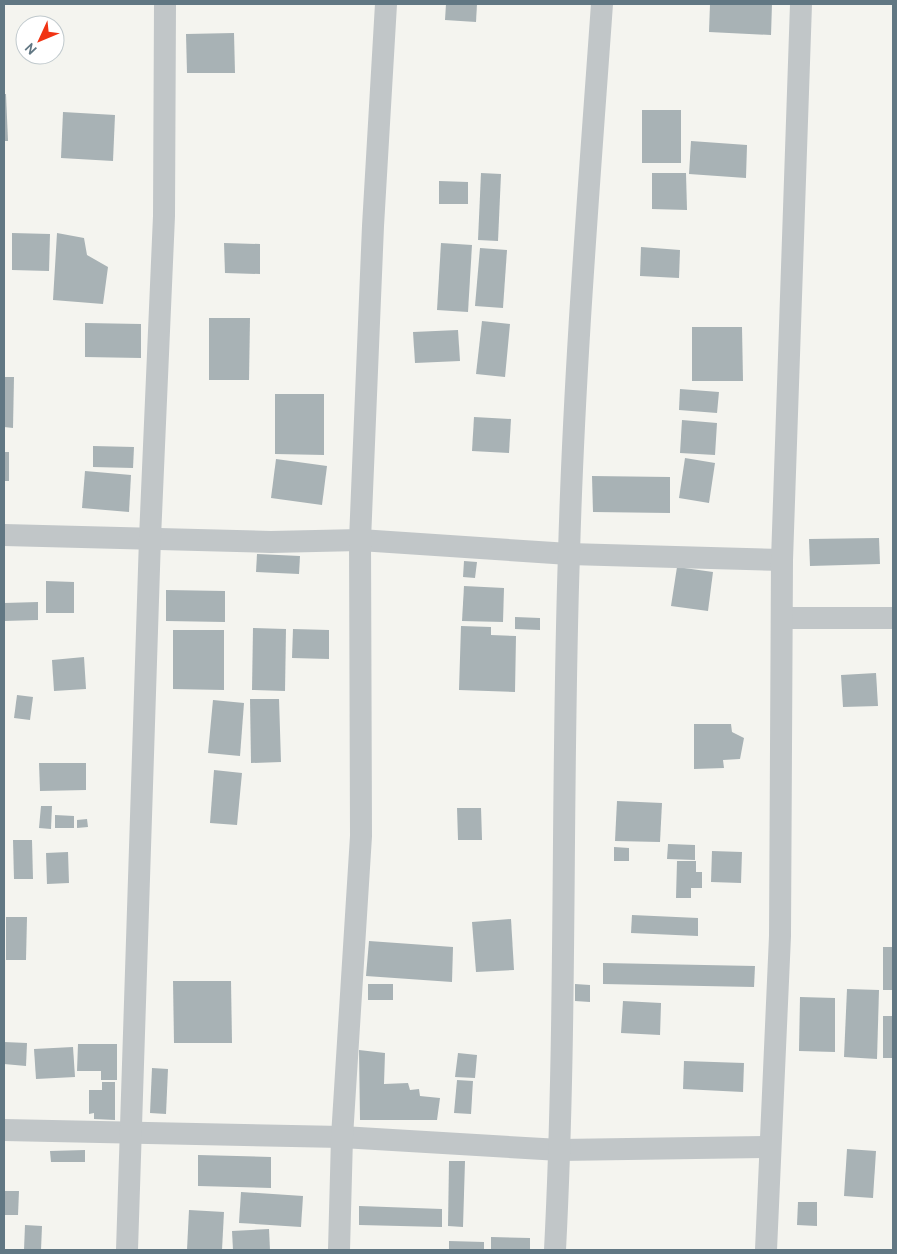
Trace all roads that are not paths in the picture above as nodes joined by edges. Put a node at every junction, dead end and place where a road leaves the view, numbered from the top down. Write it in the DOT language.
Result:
graph roads {
  1 [pos="166,4"];
  2 [pos="386,4"];
  3 [pos="602,4"];
  4 [pos="801,4"];
  5 [pos="4,535"];
  6 [pos="150,538"];
  7 [pos="360,540"];
  8 [pos="569,554"];
  9 [pos="782,560"];
  10 [pos="782,618"];
  11 [pos="893,618"];
  12 [pos="4,1130"];
  13 [pos="130,1133"];
  14 [pos="342,1137"];
  15 [pos="770,1147"];
  16 [pos="560,1150"];
  17 [pos="127,1250"];
  18 [pos="339,1250"];
  19 [pos="555,1250"];
  20 [pos="766,1250"];
  1 -- 6 [label="street"];
  2 -- 7 [label="street"];
  3 -- 8 [label="street"];
  4 -- 9 [label="street"];
  5 -- 6 [label="street"];
  6 -- 7 [label="street"];
  6 -- 13 [label="street"];
  7 -- 8 [label="street"];
  7 -- 14 [label="street"];
  8 -- 9 [label="street"];
  8 -- 16 [label="street"];
  9 -- 10 [label="street"];
  10 -- 11 [label="street"];
  10 -- 15 [label="street"];
  12 -- 13 [label="street"];
  13 -- 14 [label="street"];
  13 -- 17 [label="street"];
  14 -- 16 [label="street"];
  14 -- 18 [label="street"];
  15 -- 16 [label="street"];
  15 -- 20 [label="street"];
  16 -- 19 [label="street"];
}
